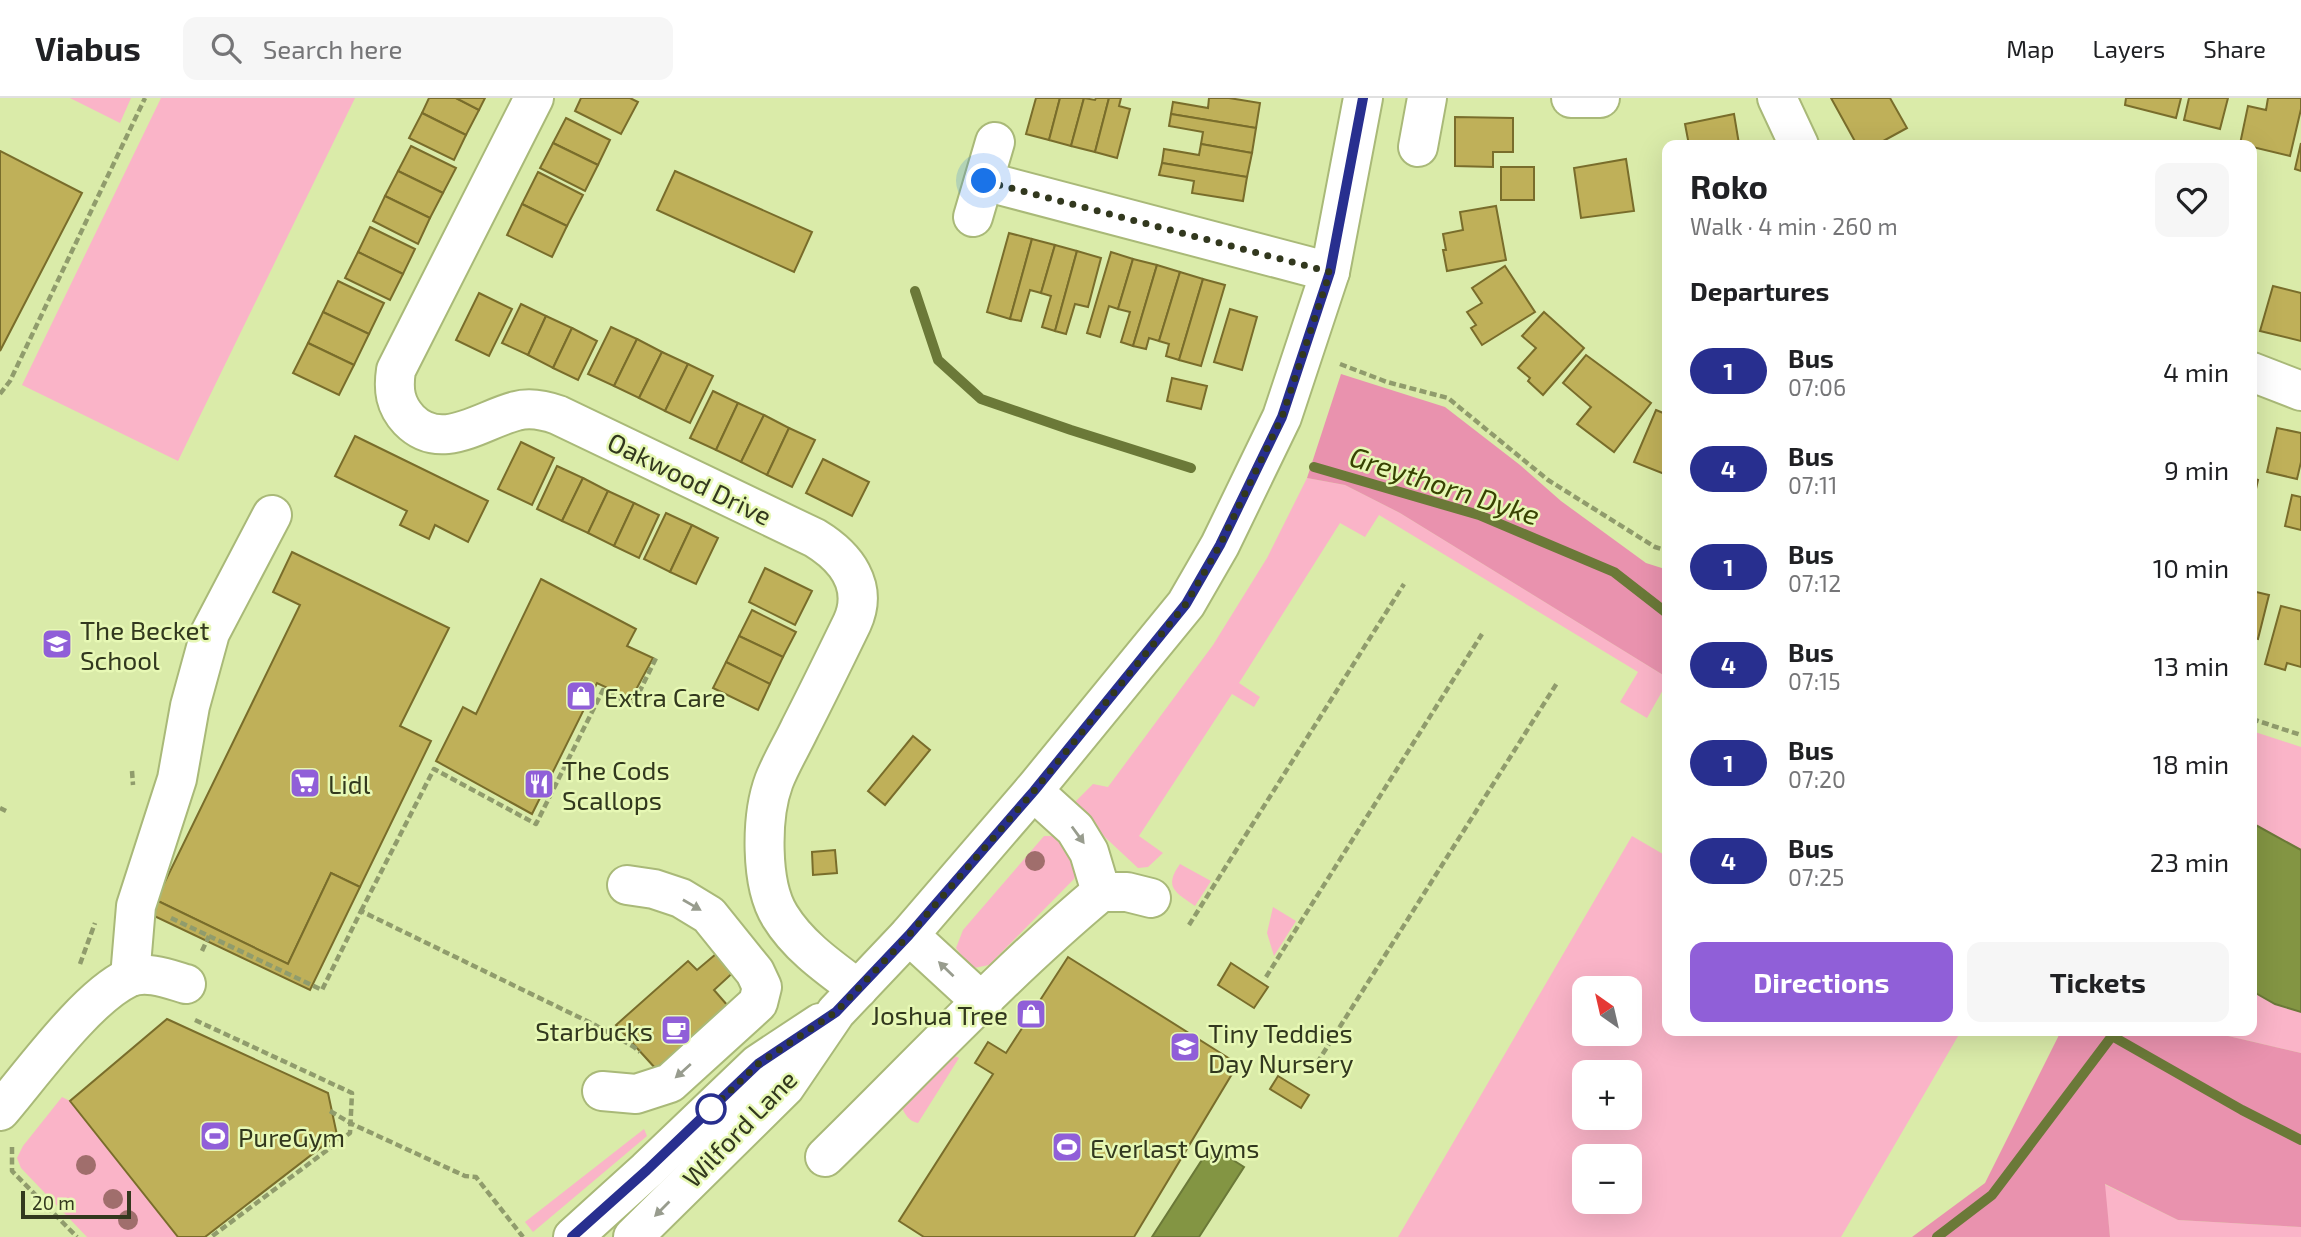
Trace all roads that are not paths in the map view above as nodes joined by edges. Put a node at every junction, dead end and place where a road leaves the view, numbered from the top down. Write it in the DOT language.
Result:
graph roads {
  1 [pos="534,98"];
  2 [pos="1363,98"];
  3 [pos="1427,98"];
  4 [pos="1571,98"];
  5 [pos="1600,98"];
  6 [pos="1777,98"];
  7 [pos="1797,140"];
  8 [pos="995,142"];
  9 [pos="1418,147"];
  10 [pos="984,181"];
  11 [pos="973,217"];
  12 [pos="1330,272"];
  13 [pos="2257,374"];
  14 [pos="2301,391"];
  15 [pos="272,515"];
  16 [pos="1034,791"];
  17 [pos="627,885"];
  18 [pos="1101,892"];
  19 [pos="1151,898"];
  20 [pos="909,935"];
  21 [pos="130,977"];
  22 [pos="187,984"];
  23 [pos="985,999"];
  24 [pos="847,1000"];
  25 [pos="602,1091"];
  26 [pos="10,1125"];
  27 [pos="825,1157"];
  28 [pos="573,1237"];
  29 [pos="634,1237"];
  1 -- 24 [label="street, Oakwood Drive"];
  2 -- 12 [label="street, Wilford Lane"];
  3 -- 9 [label="street"];
  4 -- 5 [label="street"];
  6 -- 7 [label="street"];
  8 -- 10 [label="street"];
  10 -- 11 [label="street"];
  10 -- 12 [label="street"];
  12 -- 16 [label="street, Wilford Lane"];
  13 -- 14 [label="street"];
  15 -- 21 [label="street"];
  16 -- 18 [label="street, one-way"];
  16 -- 20 [label="street, Wilford Lane"];
  17 -- 25 [label="street, one-way"];
  18 -- 19 [label="street"];
  18 -- 23 [label="street"];
  23 -- 20 [label="street, one-way"];
  20 -- 24 [label="street, Wilford Lane"];
  21 -- 22 [label="street"];
  21 -- 26 [label="street"];
  23 -- 27 [label="street"];
  24 -- 28 [label="street, Wilford Lane"];
  24 -- 29 [label="street, Wilford Lane, one-way"];
}
